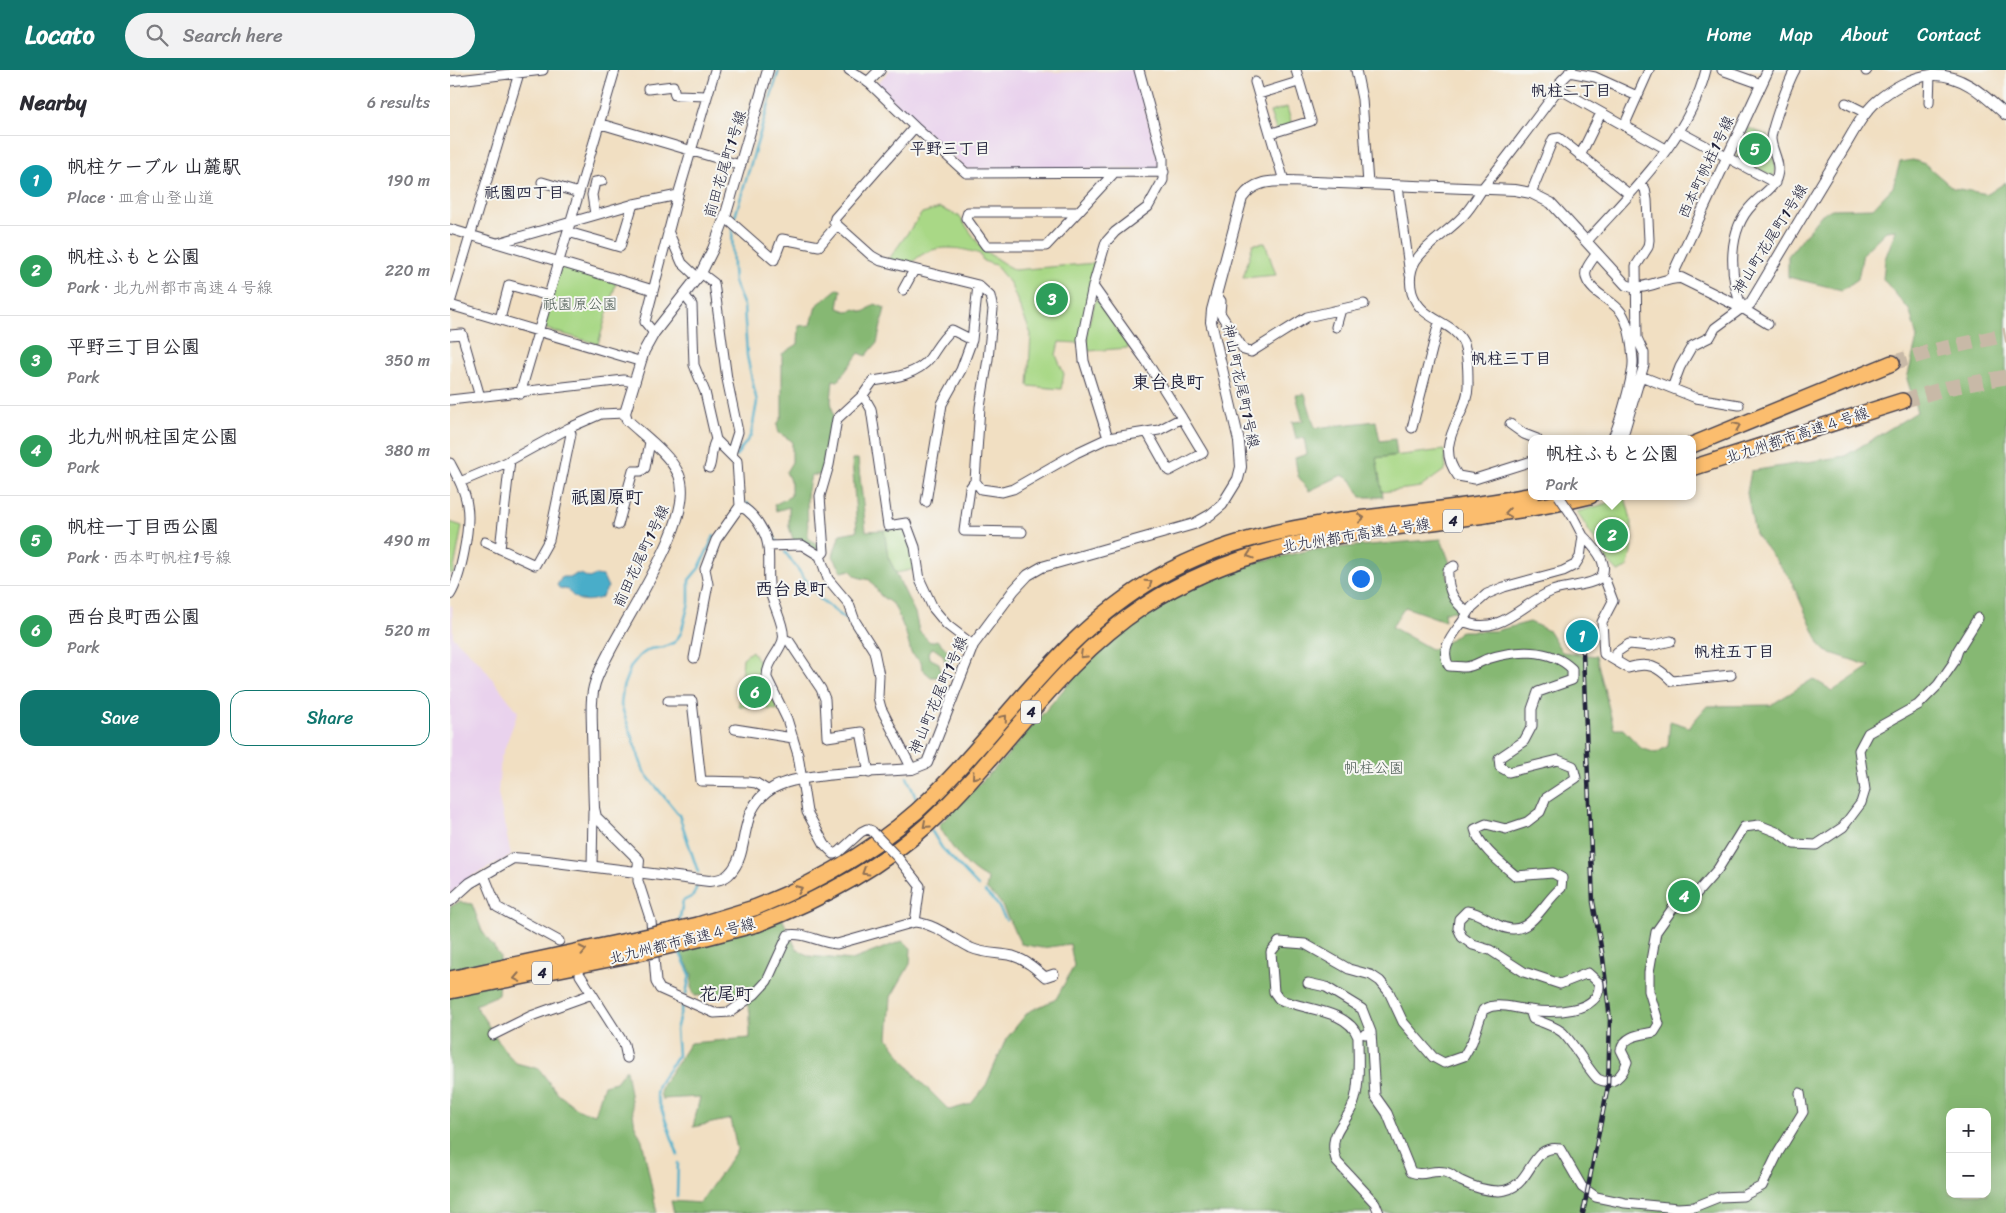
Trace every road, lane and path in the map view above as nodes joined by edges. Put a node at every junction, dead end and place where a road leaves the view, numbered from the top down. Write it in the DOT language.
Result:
graph roads {
  1 [pos="543,70"];
  2 [pos="615,70"];
  3 [pos="715,70"];
  4 [pos="768,70"];
  5 [pos="849,70"];
  6 [pos="880,70"];
  7 [pos="1139,70"];
  8 [pos="1296,70"];
  9 [pos="1356,70"];
  10 [pos="1649,70"];
  11 [pos="1706,70"];
  12 [pos="1722,70"];
  13 [pos="1768,70"];
  14 [pos="1795,70"];
  15 [pos="1570,71"];
  16 [pos="519,72"];
  17 [pos="1930,75"];
  18 [pos="450,81"];
  19 [pos="868,82"];
  20 [pos="1255,82"];
  21 [pos="1298,82"];
  22 [pos="1761,84"];
  23 [pos="648,89"];
  24 [pos="1561,90"];
  25 [pos="1259,94"];
  26 [pos="708,96"];
  27 [pos="1638,96"];
  28 [pos="1846,103"];
  29 [pos="1929,103"];
  30 [pos="1601,113"];
  31 [pos="1866,113"];
  32 [pos="2006,115"];
  33 [pos="600,124"];
  34 [pos="1624,126"];
  35 [pos="915,127"];
  36 [pos="1678,131"];
  37 [pos="1272,133"];
  38 [pos="1666,149"];
  39 [pos="691,150"];
  40 [pos="1580,156"];
  41 [pos="1728,156"];
  42 [pos="740,165"];
  43 [pos="1164,172"];
  44 [pos="1114,173"];
  45 [pos="602,181"];
  46 [pos="1284,181"];
  47 [pos="542,182"];
  48 [pos="1775,183"];
  49 [pos="1368,184"];
  50 [pos="1640,184"];
  51 [pos="1398,186"];
  52 [pos="1482,190"];
  53 [pos="579,193"];
  54 [pos="1531,193"];
  55 [pos="1630,194"];
  56 [pos="678,195"];
  57 [pos="633,204"];
  58 [pos="1078,212"];
  59 [pos="594,214"];
  60 [pos="571,221"];
  61 [pos="730,222"];
  62 [pos="837,225"];
  63 [pos="450,229"];
  64 [pos="668,231"];
  65 [pos="568,232"];
  66 [pos="471,236"];
  67 [pos="1587,241"];
  68 [pos="498,243"];
  69 [pos="1597,253"];
  70 [pos="559,262"];
  71 [pos="914,270"];
  72 [pos="1410,274"];
  73 [pos="700,275"];
  74 [pos="1671,278"];
  75 [pos="978,284"];
  76 [pos="1093,286"];
  77 [pos="1636,288"];
  78 [pos="653,290"];
  79 [pos="903,290"];
  80 [pos="1216,294"];
  81 [pos="548,296"];
  82 [pos="685,296"];
  83 [pos="450,304"];
  84 [pos="1364,304"];
  85 [pos="1742,308"];
  86 [pos="1341,309"];
  87 [pos="500,319"];
  88 [pos="1439,322"];
  89 [pos="1768,324"];
  90 [pos="1336,327"];
  91 [pos="538,332"];
  92 [pos="654,333"];
  93 [pos="450,335"];
  94 [pos="972,340"];
  95 [pos="640,361"];
  96 [pos="1892,363"];
  97 [pos="1641,376"];
  98 [pos="633,382"];
  99 [pos="1672,388"];
  100 [pos="520,394"];
  101 [pos="863,395"];
  102 [pos="480,397"];
  103 [pos="450,400"];
  104 [pos="1902,401"];
  105 [pos="1739,405"];
  106 [pos="625,413"];
  107 [pos="1182,418"];
  108 [pos="1510,424"];
  109 [pos="569,428"];
  110 [pos="1412,428"];
  111 [pos="1147,432"];
  112 [pos="1613,435"];
  113 [pos="1623,435"];
  114 [pos="1528,436"];
  115 [pos="1108,438"];
  116 [pos="716,440"];
  117 [pos="650,442"];
  118 [pos="1696,443"];
  119 [pos="733,457"];
  120 [pos="510,460"];
  121 [pos="1528,462"];
  122 [pos="450,463"];
  123 [pos="1696,467"];
  124 [pos="709,468"];
  125 [pos="975,481"];
  126 [pos="460,482"];
  127 [pos="1528,496"];
  128 [pos="1562,500"];
  129 [pos="1570,500"];
  130 [pos="926,502"];
  131 [pos="740,506"];
  132 [pos="618,525"];
  133 [pos="1022,532"];
  134 [pos="1313,532"];
  135 [pos="1583,536"];
  136 [pos="485,542"];
  137 [pos="768,546"];
  138 [pos="500,549"];
  139 [pos="820,556"];
  140 [pos="1454,566"];
  141 [pos="1601,577"];
  142 [pos="450,596"];
  143 [pos="1465,617"];
  144 [pos="1978,618"];
  145 [pos="783,640"];
  146 [pos="1671,641"];
  147 [pos="973,645"];
  148 [pos="694,658"];
  149 [pos="1616,661"];
  150 [pos="1731,674"];
  151 [pos="668,701"];
  152 [pos="735,729"];
  153 [pos="793,738"];
  154 [pos="912,770"];
  155 [pos="868,773"];
  156 [pos="802,778"];
  157 [pos="769,791"];
  158 [pos="594,808"];
  159 [pos="592,866"];
  160 [pos="638,872"];
  161 [pos="484,875"];
  162 [pos="450,901"];
  163 [pos="915,922"];
  164 [pos="559,941"];
  165 [pos="632,947"];
  166 [pos="1054,974"];
  167 [pos="580,975"];
  168 [pos="450,979"];
  169 [pos="1308,983"];
  170 [pos="450,991"];
  171 [pos="592,994"];
  172 [pos="1530,1010"];
  173 [pos="1370,1032"];
  174 [pos="493,1035"];
  175 [pos="1358,1037"];
  176 [pos="627,1058"];
  177 [pos="1800,1093"];
  178 [pos="1380,1213"];
  1 -- 16 [label="street"];
  2 -- 33 [label="street"];
  3 -- 26 [label="street"];
  4 -- 42 [label="street, 前田花尾町1号線"];
  5 -- 19 [label="street"];
  6 -- 19 [label="street"];
  7 -- 43 [label="street"];
  8 -- 21 [label="street"];
  9 -- 49 [label="street"];
  10 -- 27 [label="street"];
  11 -- 36 [label="street"];
  12 -- 22 [label="street"];
  13 -- 22 [label="street, 西本町帆柱1号線"];
  14 -- 48 [label="street"];
  15 -- 24 [label="street"];
  15 -- 27 [label="street"];
  16 -- 18 [label="street"];
  16 -- 66 [label="street"];
  17 -- 29 [label="street"];
  17 -- 31 [label="street, 神山町花尾町1号線"];
  17 -- 32 [label="street, 神山町花尾町1号線"];
  19 -- 35 [label="street"];
  20 -- 25 [label="street"];
  21 -- 25 [label="street"];
  21 -- 37 [label="street"];
  22 -- 41 [label="street, 西本町帆柱1号線"];
  23 -- 26 [label="street"];
  24 -- 30 [label="street"];
  24 -- 52 [label="street"];
  25 -- 37 [label="street"];
  26 -- 39 [label="street"];
  27 -- 34 [label="street"];
  28 -- 31 [label="street"];
  30 -- 34 [label="street"];
  30 -- 40 [label="street"];
  31 -- 85 [label="street, 神山町花尾町1号線"];
  33 -- 39 [label="street"];
  33 -- 53 [label="street"];
  34 -- 38 [label="street"];
  35 -- 44 [label="street"];
  35 -- 62 [label="street"];
  36 -- 38 [label="street"];
  36 -- 41 [label="street"];
  37 -- 46 [label="street"];
  38 -- 50 [label="street"];
  39 -- 42 [label="street"];
  39 -- 56 [label="street"];
  40 -- 54 [label="street"];
  40 -- 55 [label="street"];
  41 -- 48 [label="street"];
  41 -- 74 [label="street, 西本町帆柱1号線"];
  42 -- 61 [label="street, 前田花尾町1号線"];
  43 -- 44 [label="street"];
  43 -- 76 [label="street"];
  44 -- 58 [label="street"];
  45 -- 59 [label="street"];
  46 -- 49 [label="street, 神山町花尾町1号線"];
  46 -- 80 [label="street, 神山町花尾町1号線"];
  47 -- 53 [label="street"];
  48 -- 85 [label="street"];
  49 -- 51 [label="street, 神山町花尾町1号線"];
  50 -- 55 [label="street"];
  50 -- 77 [label="street"];
  51 -- 52 [label="street, 神山町花尾町1号線"];
  51 -- 72 [label="street"];
  52 -- 54 [label="street, 神山町花尾町1号線"];
  52 -- 72 [label="street"];
  53 -- 60 [label="street"];
  54 -- 67 [label="street, 神山町花尾町1号線"];
  55 -- 67 [label="street"];
  56 -- 57 [label="street"];
  56 -- 64 [label="street"];
  57 -- 59 [label="street"];
  57 -- 65 [label="street"];
  58 -- 58 [label="street"];
  59 -- 60 [label="street"];
  60 -- 65 [label="street"];
  60 -- 68 [label="street"];
  61 -- 62 [label="street"];
  61 -- 73 [label="street, 前田花尾町1号線"];
  62 -- 71 [label="street"];
  63 -- 66 [label="street"];
  64 -- 73 [label="street"];
  64 -- 78 [label="street"];
  65 -- 70 [label="street"];
  66 -- 68 [label="street"];
  66 -- 83 [label="street"];
  67 -- 69 [label="street, 神山町花尾町1号線"];
  68 -- 70 [label="street"];
  69 -- 77 [label="street, 神山町花尾町1号線"];
  69 -- 112 [label="street"];
  70 -- 78 [label="street"];
  70 -- 81 [label="street"];
  71 -- 75 [label="street"];
  71 -- 79 [label="street"];
  72 -- 88 [label="street"];
  73 -- 82 [label="street, 前田花尾町1号線"];
  73 -- 119 [label="street"];
  74 -- 77 [label="street"];
  74 -- 85 [label="street, 神山町花尾町1号線"];
  75 -- 94 [label="street"];
  75 -- 125 [label="street"];
  76 -- 107 [label="street"];
  76 -- 115 [label="street"];
  77 -- 97 [label="street"];
  78 -- 92 [label="street"];
  80 -- 86 [label="street"];
  80 -- 147 [label="street, 神山町花尾町1号線"];
  81 -- 87 [label="street"];
  81 -- 91 [label="street"];
  82 -- 92 [label="street, 前田花尾町1号線"];
  82 -- 116 [label="street"];
  83 -- 87 [label="street"];
  84 -- 86 [label="street"];
  85 -- 89 [label="street"];
  85 -- 99 [label="street"];
  86 -- 90 [label="street"];
  87 -- 91 [label="street"];
  88 -- 110 [label="street"];
  88 -- 121 [label="street"];
  91 -- 95 [label="street"];
  91 -- 100 [label="street"];
  92 -- 95 [label="street, 前田花尾町1号線"];
  93 -- 102 [label="street"];
  94 -- 101 [label="street"];
  94 -- 130 [label="street"];
  95 -- 98 [label="street, 前田花尾町1号線"];
  118 -- 96 [label="highway, 北九州都市高速４号線, one-way"];
  97 -- 99 [label="street"];
  97 -- 113 [label="street"];
  98 -- 100 [label="street"];
  98 -- 106 [label="street, 前田花尾町1号線"];
  99 -- 105 [label="street"];
  100 -- 102 [label="street"];
  101 -- 139 [label="street"];
  101 -- 147 [label="street"];
  102 -- 103 [label="street"];
  104 -- 123 [label="highway, 北九州都市高速４号線"];
  106 -- 109 [label="street"];
  106 -- 117 [label="street, 前田花尾町1号線"];
  107 -- 111 [label="street"];
  107 -- 111 [label="street"];
  108 -- 114 [label="street"];
  109 -- 120 [label="street"];
  109 -- 138 [label="street"];
  111 -- 115 [label="street"];
  115 -- 125 [label="street"];
  116 -- 119 [label="street"];
  116 -- 124 [label="street"];
  117 -- 132 [label="street"];
  117 -- 158 [label="street, 前田花尾町1号線"];
  119 -- 131 [label="street"];
  120 -- 126 [label="street"];
  120 -- 138 [label="street"];
  122 -- 126 [label="street"];
  125 -- 133 [label="street"];
  126 -- 142 [label="street"];
  134 -- 127 [label="highway, 北九州都市高速４号線 / 4, one-way"];
  128 -- 135 [label="street, bridge"];
  129 -- 134 [label="highway, 北九州都市高速４号線 / 4, one-way"];
  131 -- 137 [label="street"];
  131 -- 148 [label="street"];
  134 -- 165 [label="highway, 北九州都市高速４号線 / 4, one-way, bridge"];
  165 -- 134 [label="highway, 北九州都市高速４号線 / 4, one-way, bridge"];
  135 -- 141 [label="street"];
  135 -- 143 [label="street"];
  136 -- 138 [label="street"];
  137 -- 139 [label="street"];
  137 -- 145 [label="street"];
  139 -- 154 [label="street"];
  140 -- 143 [label="street"];
  141 -- 143 [label="street"];
  141 -- 149 [label="street"];
  143 -- 172 [label="street"];
  144 -- 172 [label="street"];
  145 -- 153 [label="street"];
  145 -- 155 [label="street"];
  146 -- 149 [label="street"];
  147 -- 154 [label="street, 神山町花尾町1号線"];
  149 -- 150 [label="street"];
  151 -- 157 [label="street"];
  152 -- 153 [label="street"];
  153 -- 156 [label="street"];
  154 -- 155 [label="street, 神山町花尾町1号線"];
  155 -- 156 [label="street, 神山町花尾町1号線"];
  156 -- 157 [label="street, 神山町花尾町1号線"];
  156 -- 163 [label="street, bridge"];
  157 -- 160 [label="street, 神山町花尾町1号線"];
  158 -- 159 [label="street"];
  158 -- 160 [label="street"];
  159 -- 160 [label="street, 神山町花尾町1号線"];
  159 -- 161 [label="street, 神山町花尾町1号線"];
  160 -- 163 [label="street"];
  161 -- 162 [label="street, 神山町花尾町1号線"];
  161 -- 164 [label="street"];
  163 -- 166 [label="street"];
  168 -- 165 [label="highway, 北九州都市高速４号線 / 4, one-way"];
  165 -- 170 [label="highway, 北九州都市高速４号線 / 4, one-way"];
  167 -- 171 [label="street"];
  169 -- 173 [label="street"];
  171 -- 174 [label="street"];
  171 -- 176 [label="street"];
  172 -- 175 [label="street"];
  173 -- 175 [label="street"];
  173 -- 177 [label="street"];
  175 -- 178 [label="street"];
}
